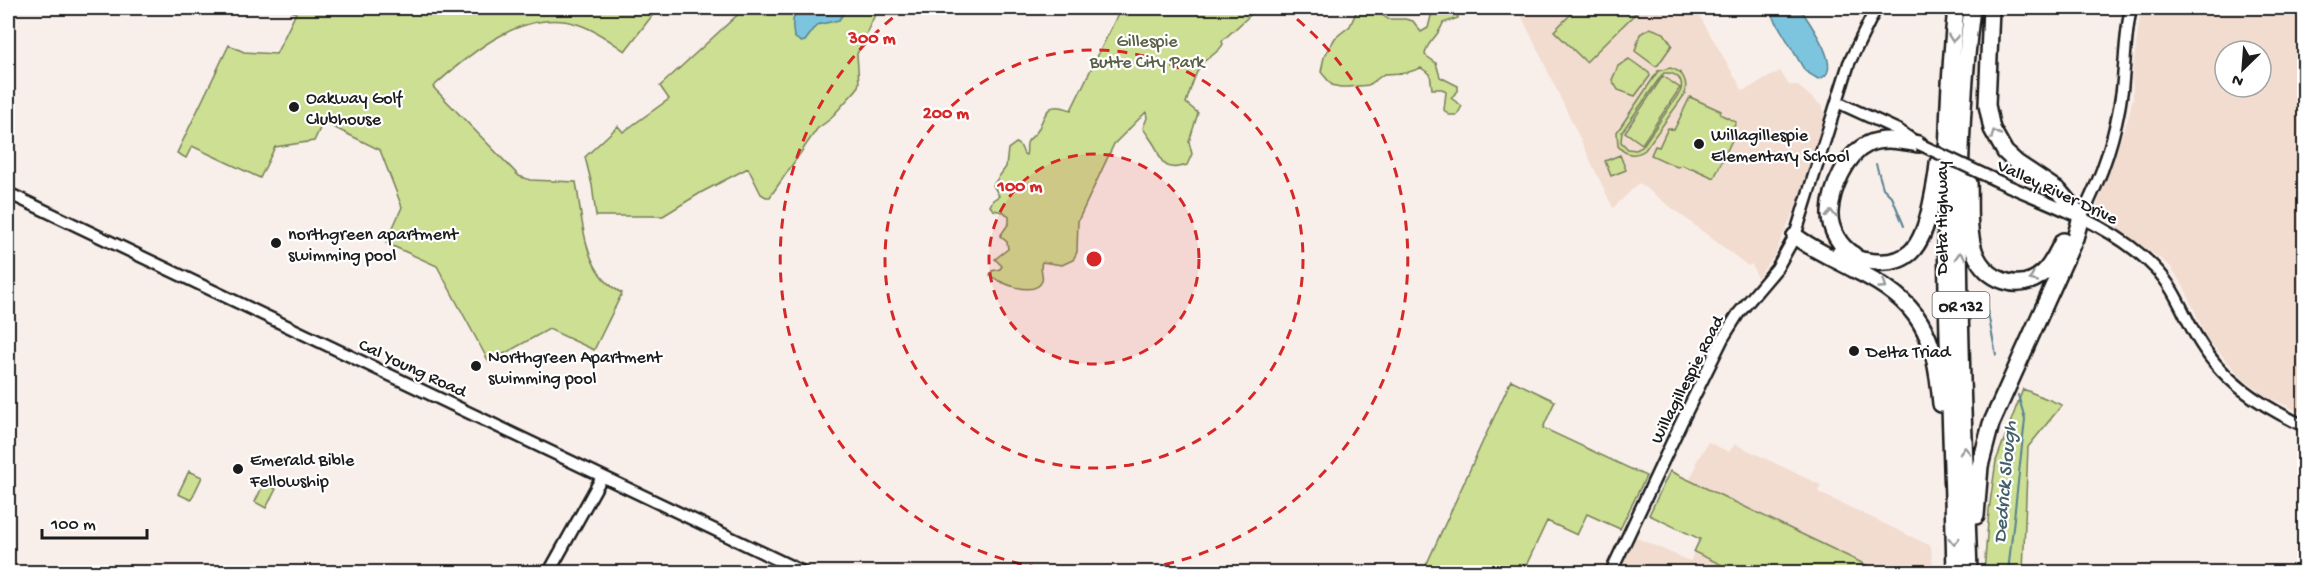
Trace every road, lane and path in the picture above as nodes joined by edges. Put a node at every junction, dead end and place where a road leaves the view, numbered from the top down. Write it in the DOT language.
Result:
graph roads {
  1 [pos="1876,8"];
  2 [pos="1956,8"];
  3 [pos="1972,8"];
  4 [pos="1991,8"];
  5 [pos="2131,8"];
  6 [pos="1969,37"];
  7 [pos="1950,69"];
  8 [pos="1837,102"];
  9 [pos="1918,144"];
  10 [pos="8,193"];
  11 [pos="2081,217"];
  12 [pos="1795,236"];
  13 [pos="1862,260"];
  14 [pos="2304,426"];
  15 [pos="602,477"];
  16 [pos="1953,510"];
  17 [pos="549,573"];
  18 [pos="803,573"];
  19 [pos="1611,573"];
  20 [pos="1955,573"];
  21 [pos="1971,573"];
  1 -- 8 [label="main road, Willagillespie Road"];
  2 -- 7 [label="highway, Delta Highway / OR 132, one-way"];
  3 -- 6 [label="highway, Delta Highway / OR 132"];
  11 -- 4 [label="highway, one-way"];
  5 -- 11 [label="main road"];
  11 -- 6 [label="highway, one-way"];
  21 -- 6 [label="highway, Delta Highway / OR 132, one-way"];
  7 -- 13 [label="highway"];
  7 -- 16 [label="highway, Delta Highway / OR 132"];
  8 -- 9 [label="main road, Valley River Drive"];
  8 -- 12 [label="main road, Willagillespie Road"];
  9 -- 11 [label="main road, Valley River Drive, bridge"];
  13 -- 9 [label="highway, one-way"];
  10 -- 15 [label="main road, Cal Young Road"];
  11 -- 14 [label="main road, Valley River Drive"];
  11 -- 21 [label="highway"];
  12 -- 13 [label="highway"];
  12 -- 16 [label="highway, one-way"];
  12 -- 19 [label="main road, Willagillespie Road"];
  15 -- 17 [label="main road"];
  15 -- 18 [label="main road, Cal Young Road"];
  16 -- 20 [label="highway, Delta Highway / OR 132, one-way"];
}
